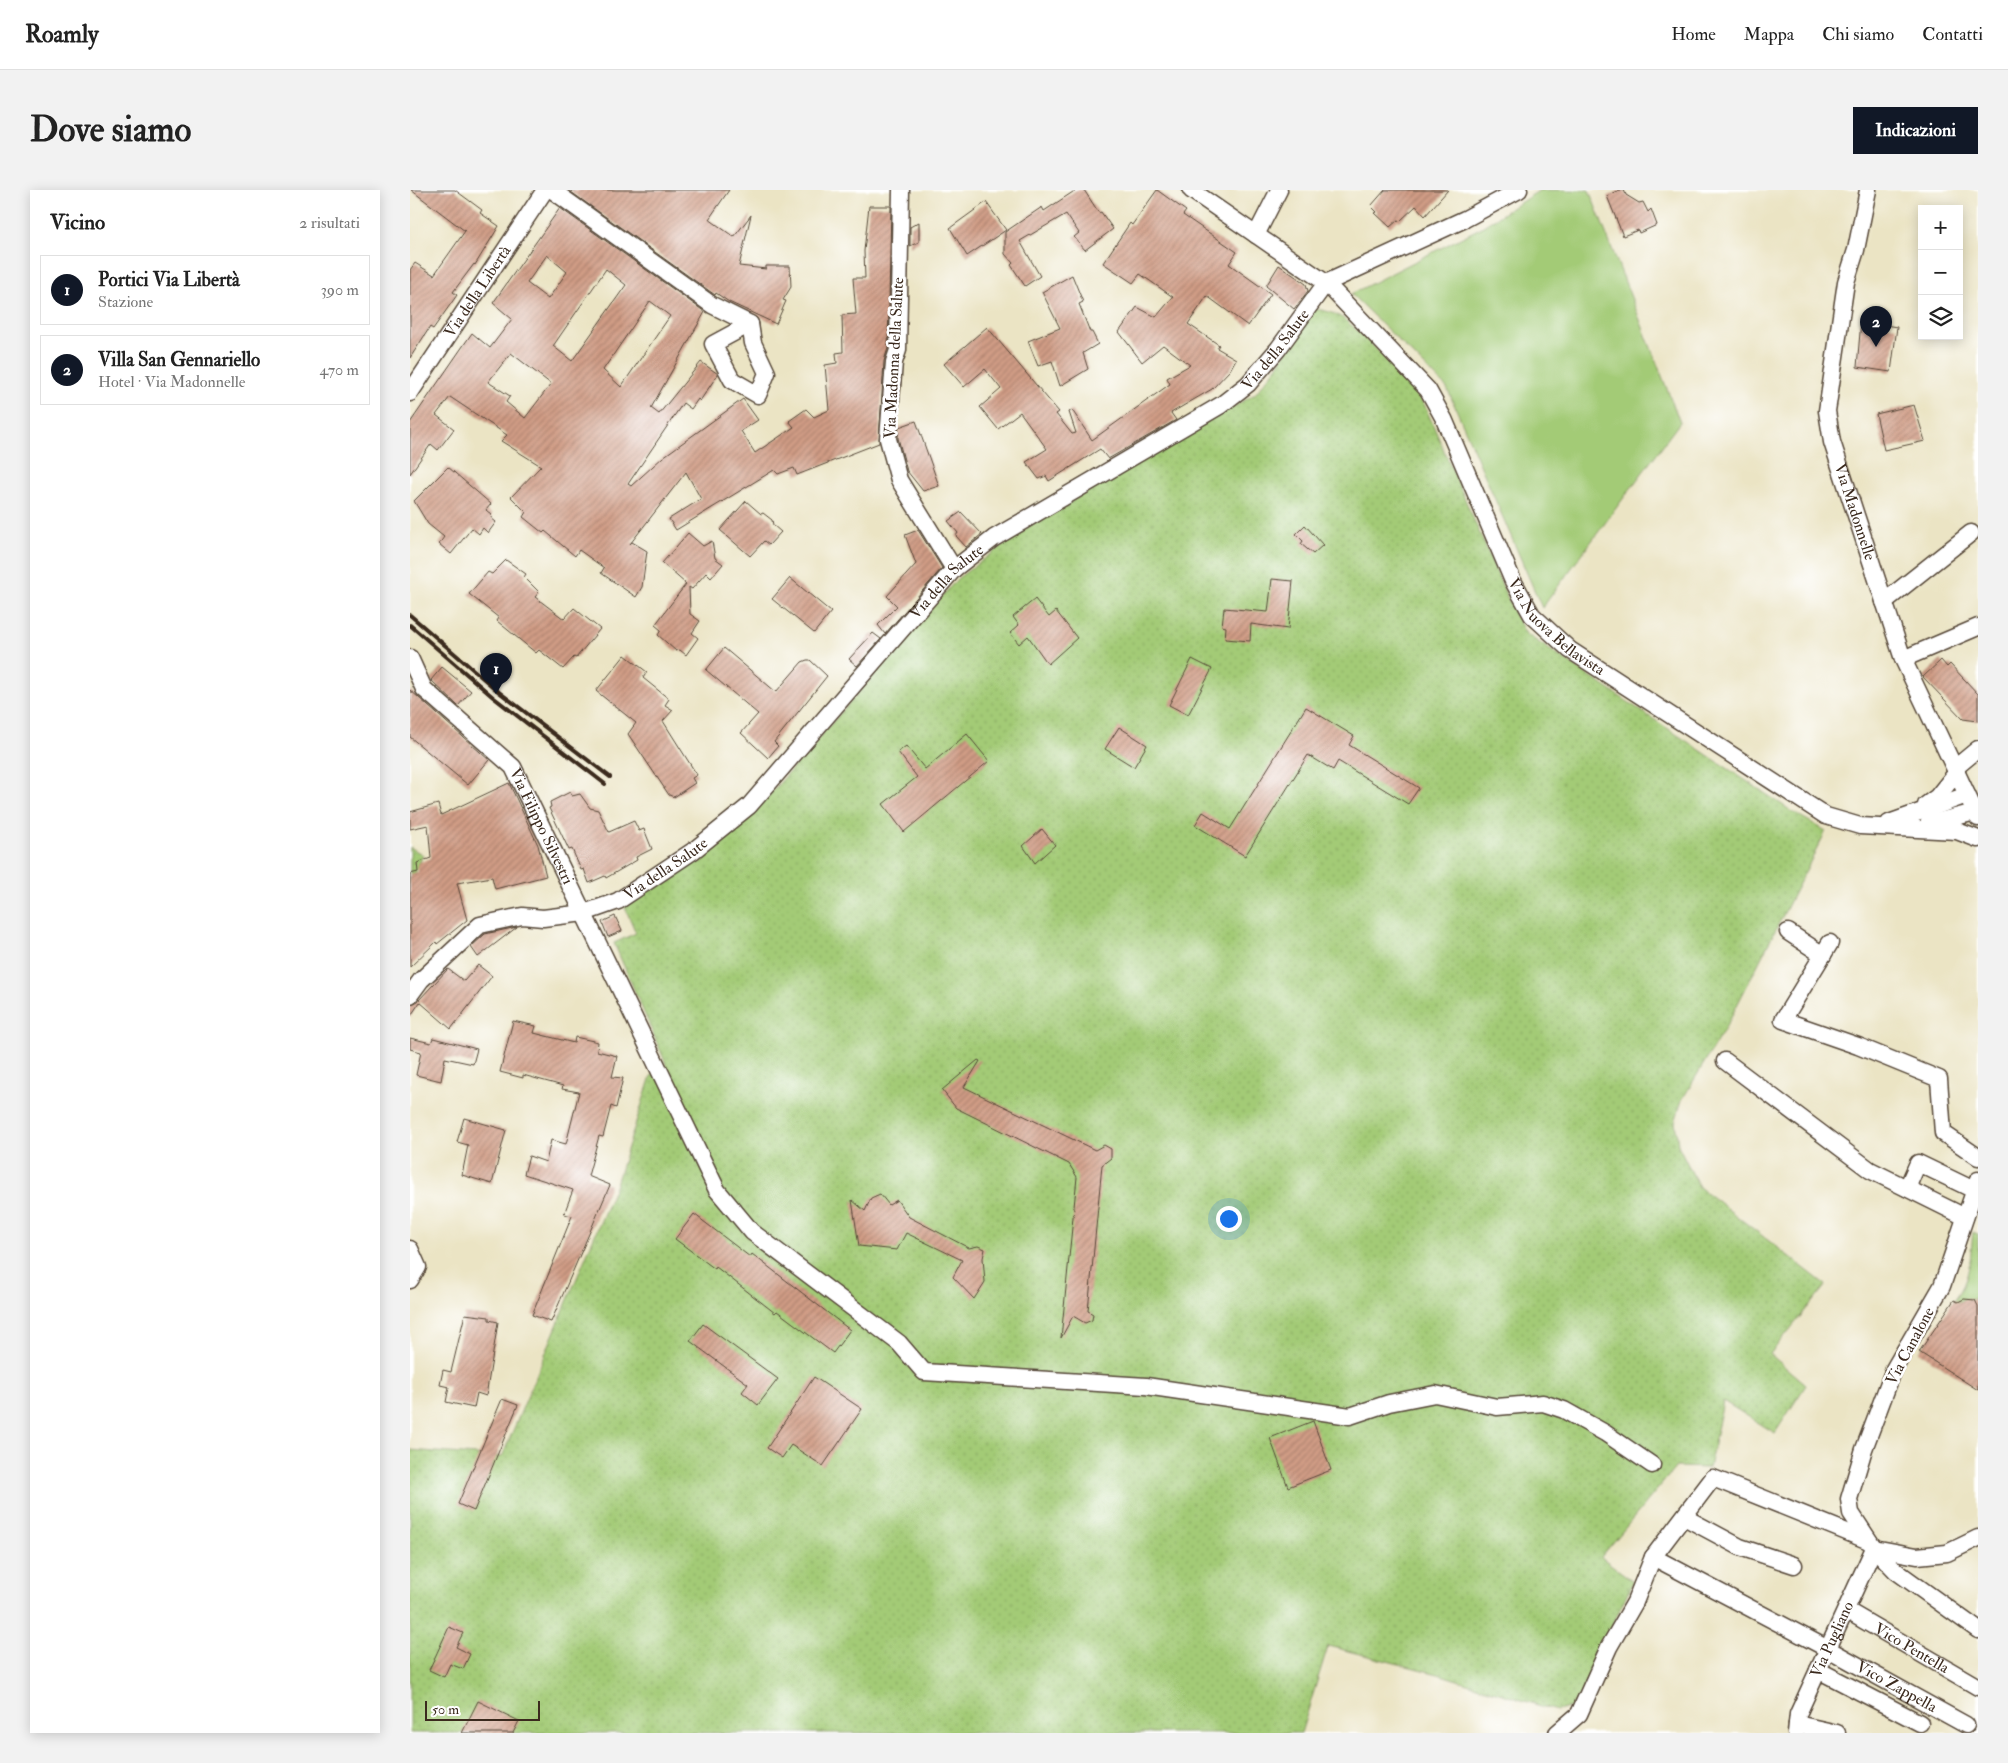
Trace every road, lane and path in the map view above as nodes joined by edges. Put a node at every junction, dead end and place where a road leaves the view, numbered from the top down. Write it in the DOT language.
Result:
graph roads {
  1 [pos="545,190"];
  2 [pos="552,190"];
  3 [pos="901,190"];
  4 [pos="1191,190"];
  5 [pos="1280,190"];
  6 [pos="1519,190"];
  7 [pos="1868,190"];
  8 [pos="1256,235"];
  9 [pos="1326,283"];
  10 [pos="750,324"];
  11 [pos="410,393"];
  12 [pos="1970,533"];
  13 [pos="954,569"];
  14 [pos="1884,602"];
  15 [pos="1978,627"];
  16 [pos="410,658"];
  17 [pos="1904,659"];
  18 [pos="1978,749"];
  19 [pos="1956,770"];
  20 [pos="1966,795"];
  21 [pos="1977,815"];
  22 [pos="1914,821"];
  23 [pos="1978,839"];
  24 [pos="584,913"];
  25 [pos="1788,932"];
  26 [pos="410,995"];
  27 [pos="1725,1061"];
  28 [pos="1978,1157"];
  29 [pos="1976,1185"];
  30 [pos="1907,1188"];
  31 [pos="1965,1217"];
  32 [pos="410,1249"];
  33 [pos="410,1280"];
  34 [pos="1652,1465"];
  35 [pos="1684,1517"];
  36 [pos="1978,1538"];
  37 [pos="1872,1544"];
  38 [pos="1653,1557"];
  39 [pos="1794,1565"];
  40 [pos="1846,1610"];
  41 [pos="1978,1630"];
  42 [pos="1828,1649"];
  43 [pos="1818,1670"];
  44 [pos="1978,1687"];
  45 [pos="1920,1724"];
  46 [pos="1966,1725"];
  47 [pos="1797,1728"];
  48 [pos="1557,1733"];
  49 [pos="1837,1733"];
  1 -- 11 [label="street, Via della Libertà"];
  2 -- 10 [label="street"];
  3 -- 13 [label="street, Via Madonna della Salute"];
  4 -- 8 [label="street, Via Nuova Bellavista"];
  5 -- 8 [label="street"];
  6 -- 9 [label="street, Via della Salute"];
  7 -- 14 [label="street, Via Madonnelle"];
  8 -- 9 [label="street, Via Nuova Bellavista"];
  9 -- 13 [label="street, Via della Salute"];
  9 -- 22 [label="street, Via Nuova Bellavista"];
  12 -- 14 [label="street"];
  13 -- 24 [label="street, Via della Salute"];
  14 -- 17 [label="street, Via Madonnelle"];
  15 -- 17 [label="street"];
  16 -- 24 [label="street, Via Filippo Silvestri"];
  17 -- 19 [label="street, Via Madonnelle"];
  18 -- 19 [label="street"];
  19 -- 20 [label="street, Via Madonnelle"];
  19 -- 22 [label="street"];
  20 -- 21 [label="street, Via Madonnelle"];
  20 -- 22 [label="street"];
  21 -- 22 [label="street"];
  22 -- 23 [label="street"];
  24 -- 26 [label="street, Via della Salute"];
  24 -- 34 [label="street, Via Filippo Silvestri"];
  25 -- 28 [label="street"];
  27 -- 30 [label="street"];
  29 -- 30 [label="street"];
  29 -- 31 [label="street, Via Canalone"];
  30 -- 31 [label="street"];
  31 -- 37 [label="street, Via Canalone"];
  32 -- 33 [label="street"];
  35 -- 37 [label="street"];
  35 -- 38 [label="street"];
  35 -- 39 [label="street"];
  36 -- 37 [label="street"];
  37 -- 40 [label="street, Via Pugliano"];
  37 -- 41 [label="street"];
  38 -- 42 [label="street, Vico Zappella"];
  38 -- 48 [label="street"];
  40 -- 42 [label="street, Via Pugliano"];
  40 -- 44 [label="street, Vico Pentella"];
  42 -- 43 [label="street, Via Pugliano"];
  42 -- 46 [label="street, Vico Zappella"];
  43 -- 45 [label="street"];
  43 -- 47 [label="street, Via Pugliano"];
  47 -- 49 [label="street"];
}
